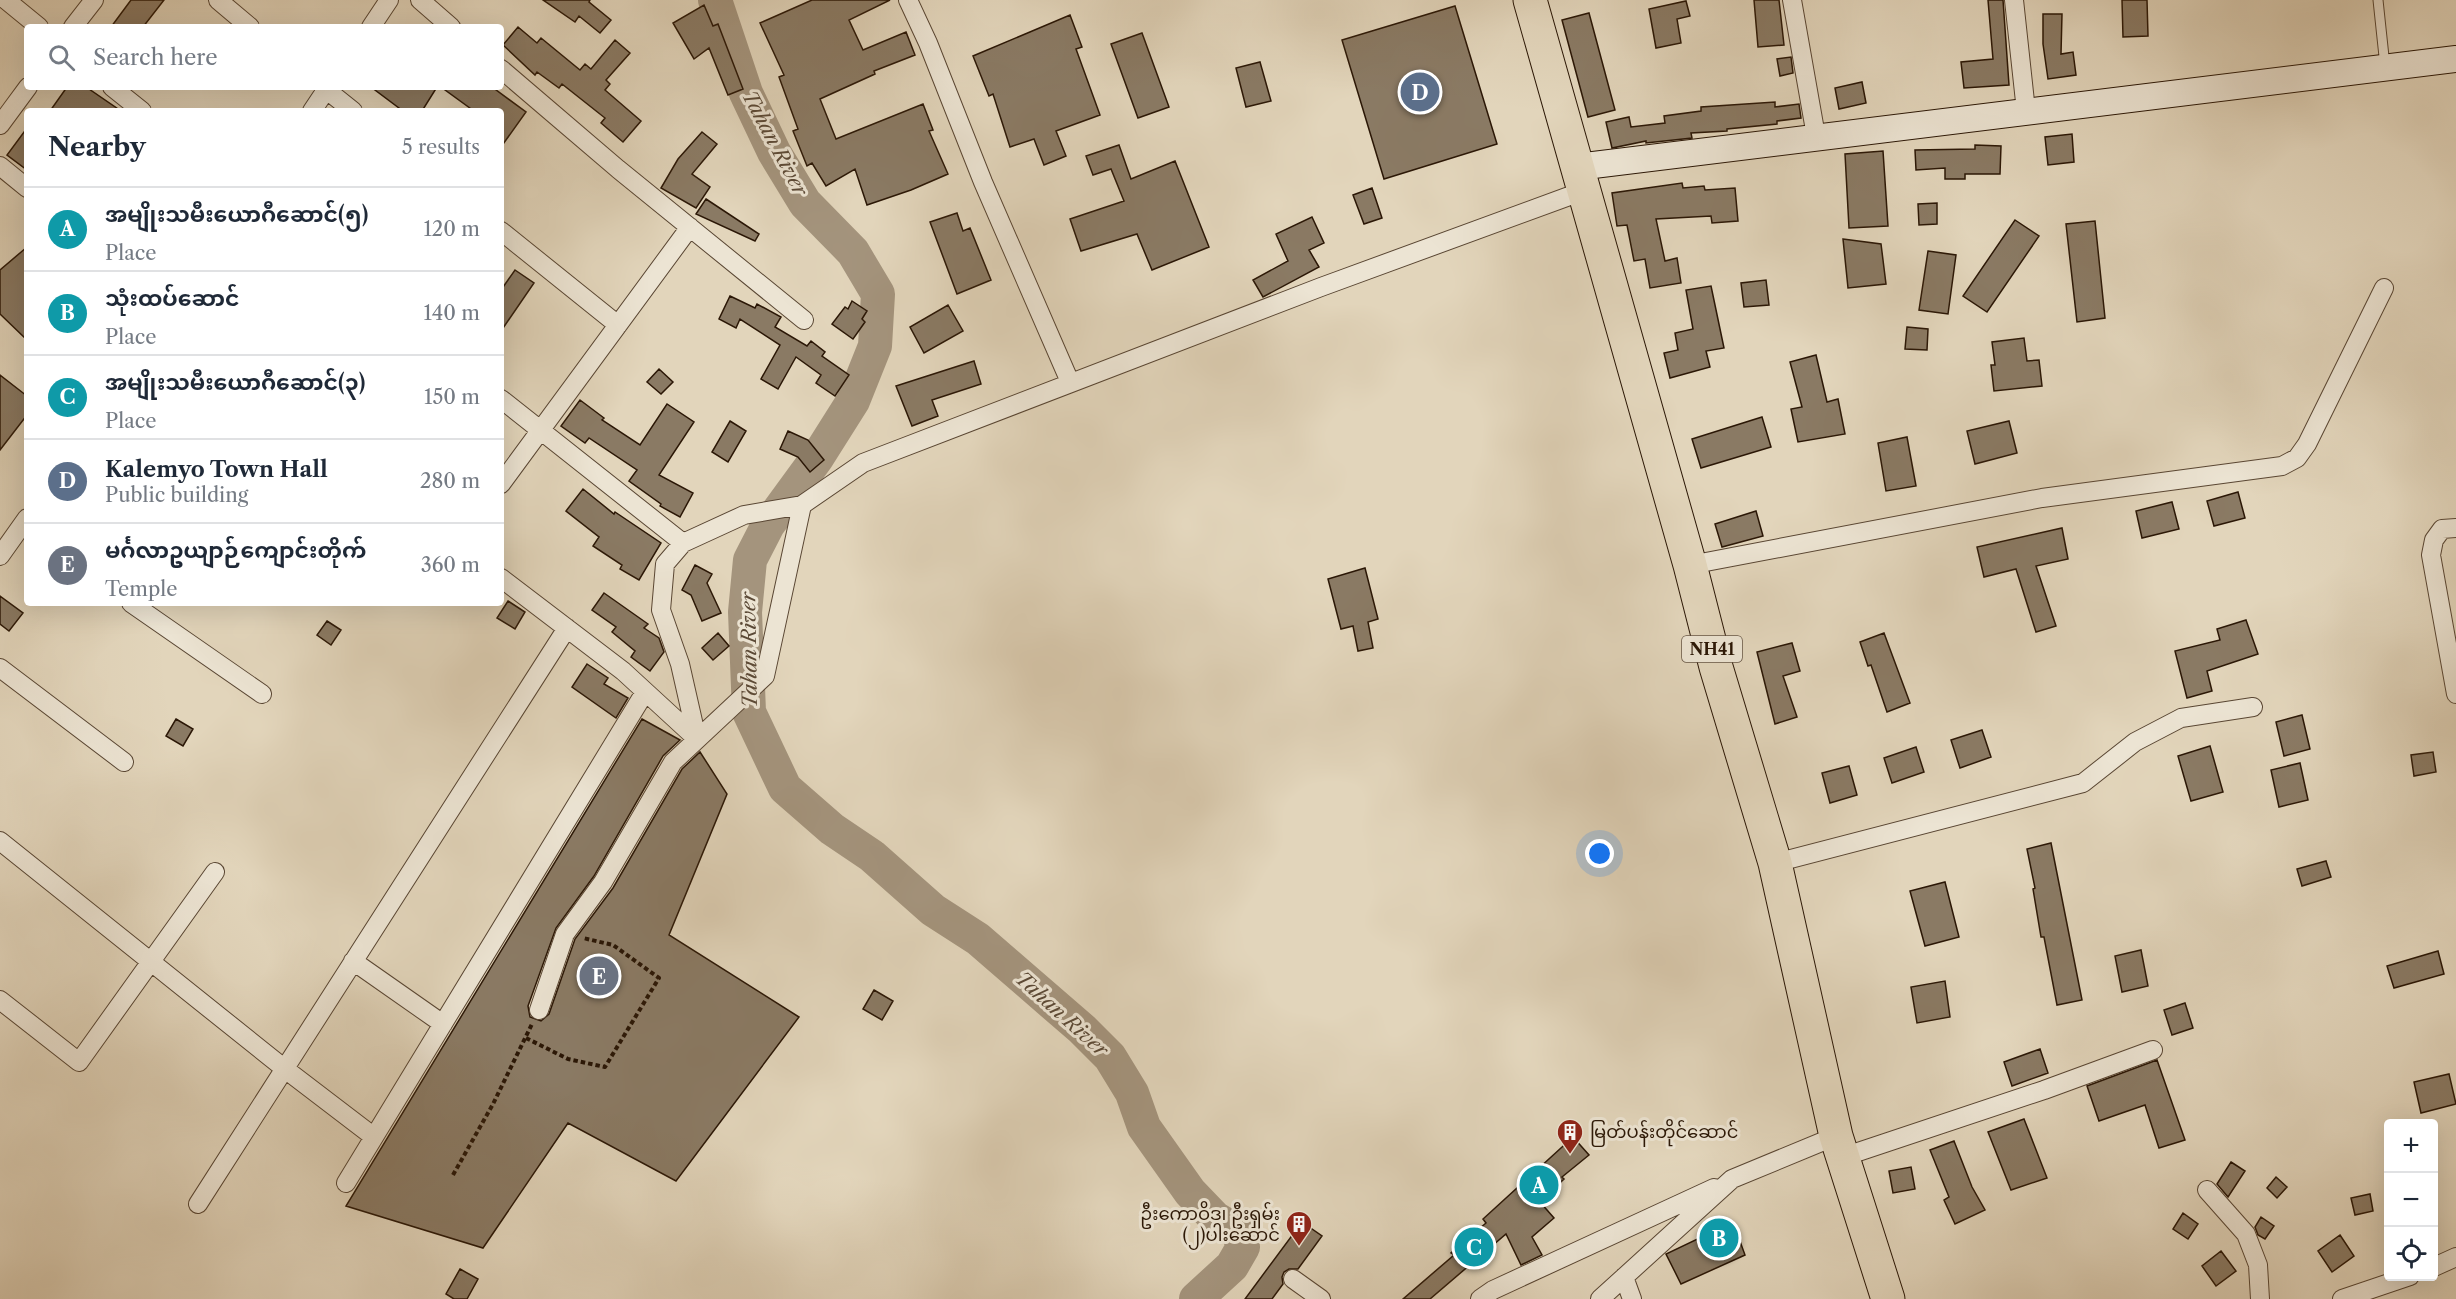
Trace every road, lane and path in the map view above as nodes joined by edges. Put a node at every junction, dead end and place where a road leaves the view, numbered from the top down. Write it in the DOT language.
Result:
graph roads {
  1 [pos="6,0"];
  2 [pos="94,0"];
  3 [pos="218,0"];
  4 [pos="389,0"];
  5 [pos="420,0"];
  6 [pos="908,0"];
  7 [pos="1530,0"];
  8 [pos="1792,0"];
  9 [pos="2014,0"];
  10 [pos="2378,0"];
  11 [pos="35,24"];
  12 [pos="76,24"];
  13 [pos="246,24"];
  14 [pos="372,24"];
  15 [pos="448,24"];
  16 [pos="2456,59"];
  17 [pos="2385,69"];
  18 [pos="504,72"];
  19 [pos="26,90"];
  20 [pos="116,90"];
  21 [pos="325,90"];
  22 [pos="328,90"];
  23 [pos="138,108"];
  24 [pos="314,108"];
  25 [pos="349,108"];
  26 [pos="2026,111"];
  27 [pos="0,125"];
  28 [pos="1816,136"];
  29 [pos="0,166"];
  30 [pos="1580,179"];
  31 [pos="24,186"];
  32 [pos="690,227"];
  33 [pos="504,233"];
  34 [pos="2384,288"];
  35 [pos="804,320"];
  36 [pos="618,325"];
  37 [pos="1070,382"];
  38 [pos="504,401"];
  39 [pos="540,429"];
  40 [pos="504,480"];
  41 [pos="802,505"];
  42 [pos="24,526"];
  43 [pos="2456,528"];
  44 [pos="683,543"];
  45 [pos="0,556"];
  46 [pos="1690,565"];
  47 [pos="504,580"];
  48 [pos="135,606"];
  49 [pos="567,628"];
  50 [pos="0,668"];
  51 [pos="645,692"];
  52 [pos="262,694"];
  53 [pos="2456,694"];
  54 [pos="2253,707"];
  55 [pos="697,740"];
  56 [pos="124,762"];
  57 [pos="0,841"];
  58 [pos="1775,863"];
  59 [pos="215,872"];
  60 [pos="565,934"];
  61 [pos="353,961"];
  62 [pos="152,963"];
  63 [pos="0,1000"];
  64 [pos="539,1010"];
  65 [pos="443,1024"];
  66 [pos="526,1038"];
  67 [pos="2153,1050"];
  68 [pos="285,1069"];
  69 [pos="374,1137"];
  70 [pos="1839,1147"];
  71 [pos="453,1174"];
  72 [pos="1732,1179"];
  73 [pos="346,1183"];
  74 [pos="2207,1190"];
  75 [pos="198,1204"];
  76 [pos="2456,1256"];
  77 [pos="2438,1265"];
  78 [pos="1624,1277"];
  79 [pos="1293,1279"];
  80 [pos="2395,1281"];
  81 [pos="1321,1299"];
  82 [pos="1480,1299"];
  83 [pos="1600,1299"];
  84 [pos="1632,1299"];
  85 [pos="1888,1299"];
  86 [pos="2260,1299"];
  87 [pos="2342,1299"];
  1 -- 11 [label="street"];
  2 -- 12 [label="street"];
  3 -- 13 [label="street"];
  4 -- 14 [label="street"];
  5 -- 15 [label="street"];
  6 -- 37 [label="street"];
  7 -- 30 [label="highway, NH41"];
  8 -- 28 [label="street"];
  9 -- 26 [label="street"];
  10 -- 17 [label="lane"];
  16 -- 17 [label="street"];
  17 -- 26 [label="street"];
  18 -- 32 [label="street"];
  19 -- 27 [label="street"];
  20 -- 23 [label="street"];
  21 -- 24 [label="street"];
  22 -- 25 [label="street"];
  26 -- 28 [label="street"];
  28 -- 30 [label="street"];
  29 -- 31 [label="street"];
  30 -- 37 [label="street"];
  30 -- 46 [label="highway, NH41"];
  32 -- 35 [label="street"];
  32 -- 36 [label="street"];
  33 -- 36 [label="street"];
  34 -- 46 [label="street"];
  36 -- 39 [label="street"];
  37 -- 41 [label="street"];
  38 -- 39 [label="street"];
  39 -- 40 [label="street"];
  39 -- 44 [label="street"];
  41 -- 44 [label="street"];
  41 -- 55 [label="street"];
  42 -- 45 [label="street"];
  43 -- 53 [label="street"];
  44 -- 55 [label="street"];
  46 -- 58 [label="highway, NH41"];
  47 -- 49 [label="street"];
  48 -- 52 [label="street"];
  49 -- 51 [label="street"];
  49 -- 61 [label="street"];
  50 -- 56 [label="street"];
  51 -- 55 [label="street"];
  51 -- 65 [label="street"];
  54 -- 58 [label="street"];
  55 -- 60 [label="street"];
  57 -- 62 [label="street"];
  58 -- 70 [label="highway, NH41"];
  59 -- 62 [label="street"];
  60 -- 64 [label="street"];
  60 -- 66 [label="path"];
  61 -- 65 [label="street"];
  61 -- 68 [label="street"];
  62 -- 63 [label="street"];
  62 -- 68 [label="street"];
  64 -- 66 [label="path"];
  65 -- 69 [label="street"];
  66 -- 71 [label="path"];
  67 -- 70 [label="street"];
  68 -- 69 [label="street"];
  68 -- 75 [label="street"];
  69 -- 73 [label="street"];
  70 -- 72 [label="street"];
  70 -- 85 [label="highway, NH41"];
  72 -- 78 [label="street"];
  72 -- 82 [label="street"];
  74 -- 86 [label="street"];
  76 -- 77 [label="street"];
  78 -- 83 [label="street"];
  78 -- 84 [label="street"];
  79 -- 81 [label="street"];
  80 -- 87 [label="street"];
}
